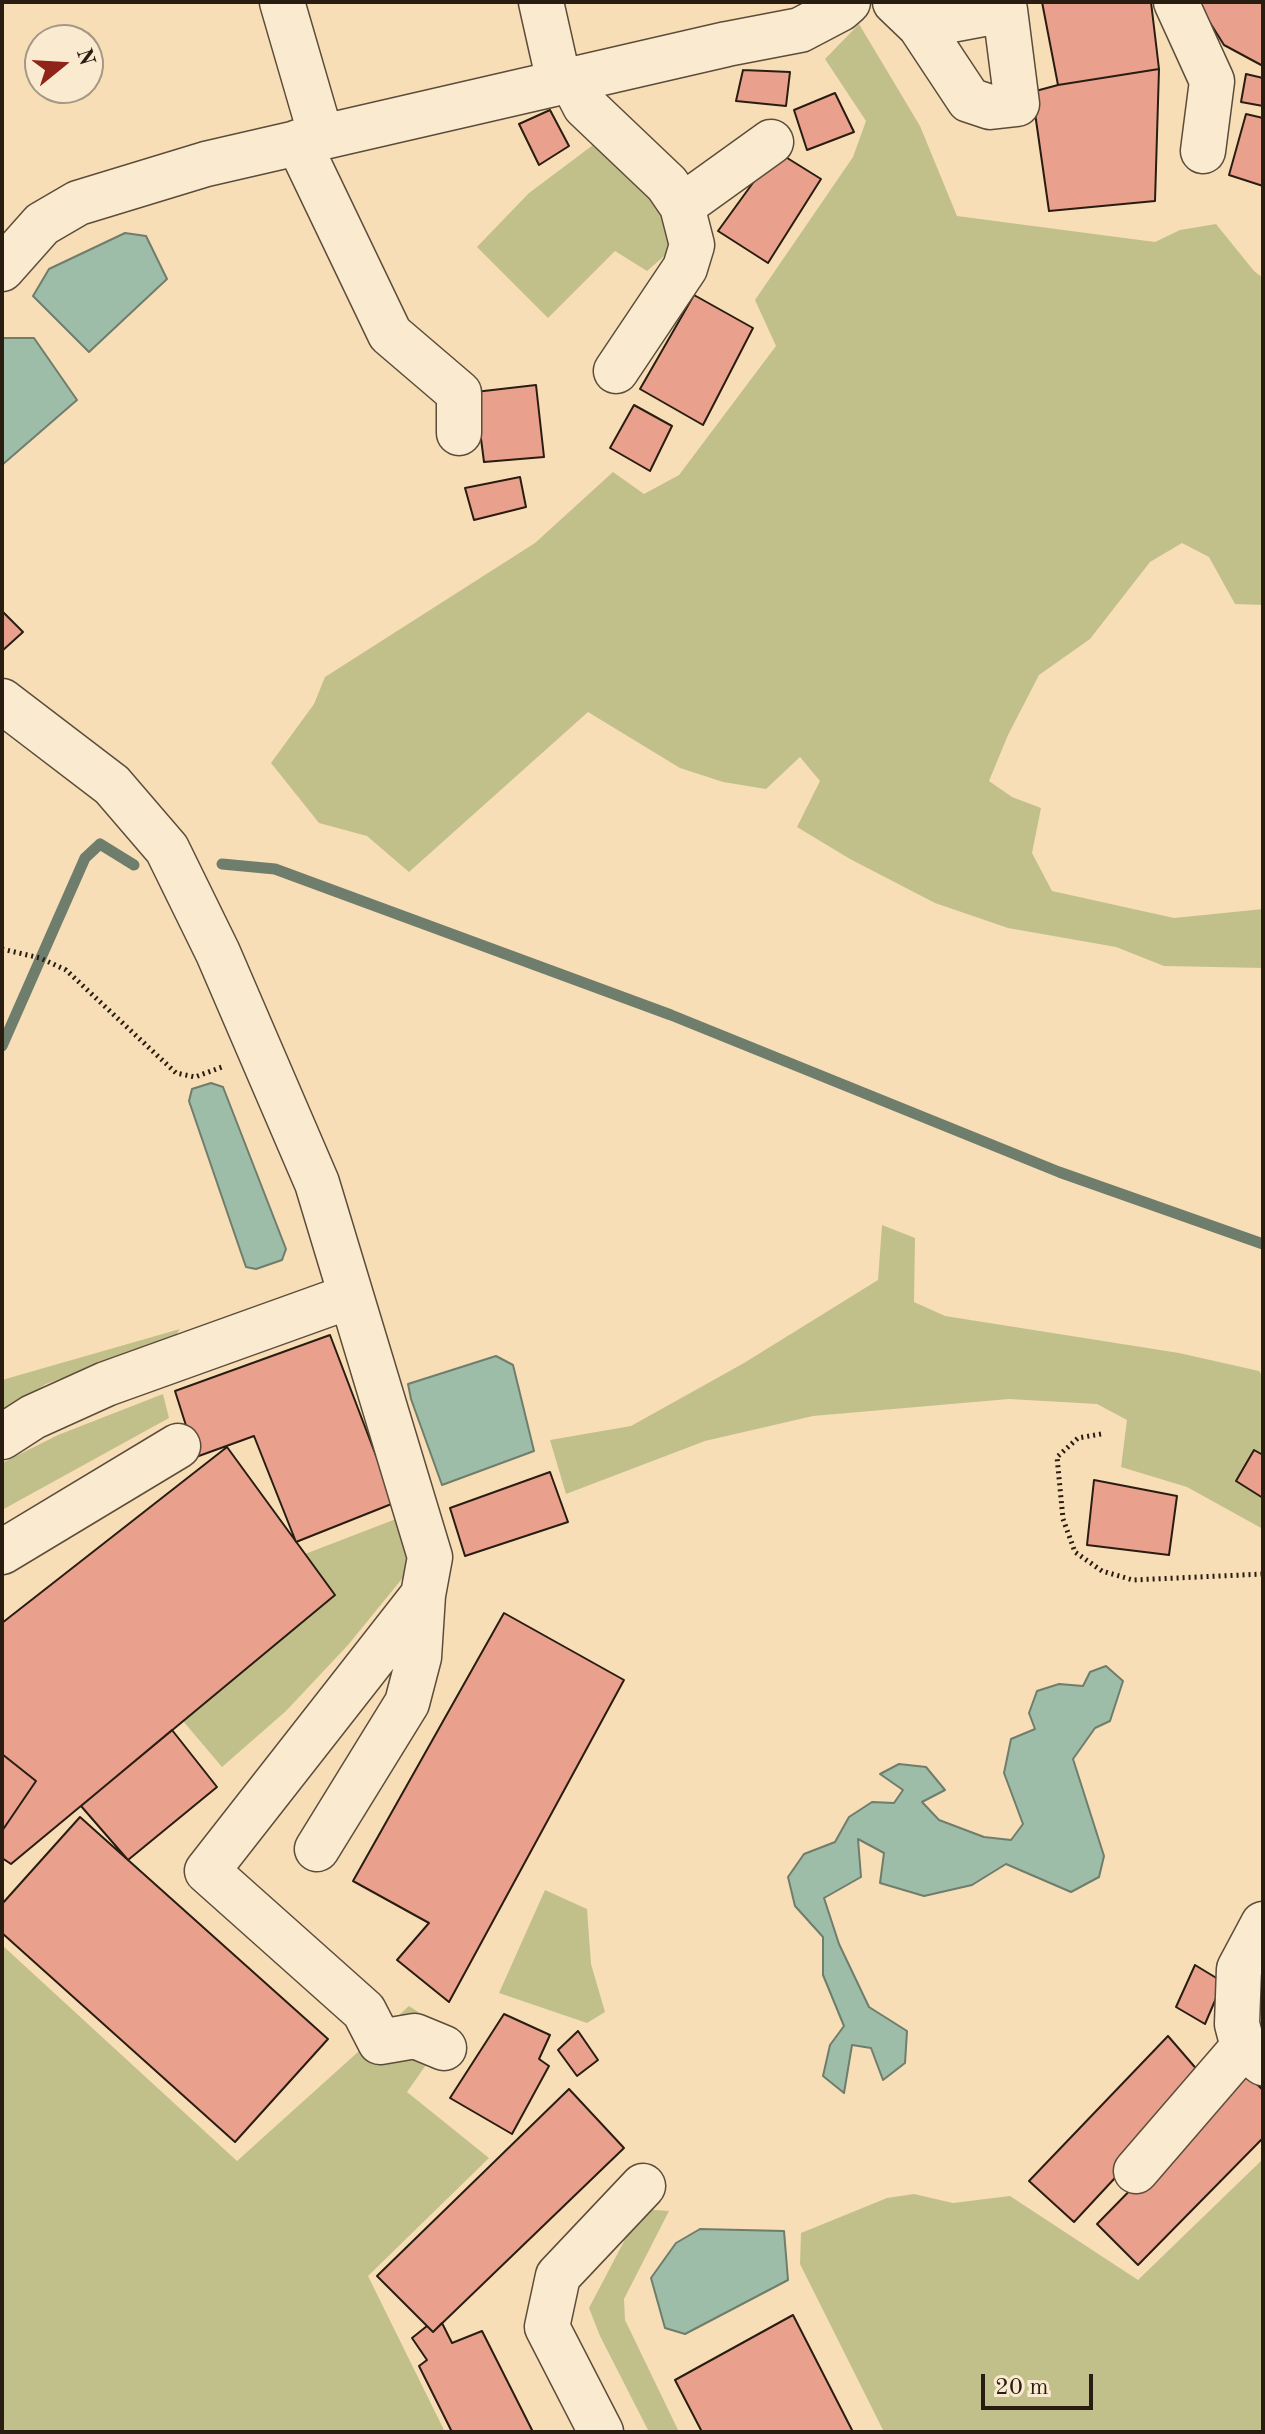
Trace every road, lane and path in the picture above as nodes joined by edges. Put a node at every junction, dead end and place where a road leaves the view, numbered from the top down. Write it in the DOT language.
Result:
graph roads {
  1 [pos="282,2"];
  2 [pos="541,2"];
  3 [pos="848,2"];
  4 [pos="1176,2"];
  5 [pos="565,81"];
  6 [pos="310,139"];
  7 [pos="771,142"];
  8 [pos="1203,151"];
  9 [pos="682,206"];
  10 [pos="22,228"];
  11 [pos="2,269"];
  12 [pos="616,371"];
  13 [pos="459,433"];
  14 [pos="2,701"];
  15 [pos="2,949"];
  16 [pos="261,1054"];
  17 [pos="351,1296"];
  18 [pos="1101,1434"];
  19 [pos="2,1437"];
  20 [pos="178,1446"];
  21 [pos="2,1552"];
  22 [pos="1263,1574"];
  23 [pos="423,1595"];
  24 [pos="317,1849"];
  25 [pos="1263,1924"];
  26 [pos="444,2048"];
  27 [pos="1253,2055"];
  28 [pos="1136,2171"];
  29 [pos="643,2186"];
  30 [pos="601,2432"];
  1 -- 6 [label="street"];
  2 -- 5 [label="street"];
  3 -- 5 [label="street"];
  4 -- 8 [label="street"];
  5 -- 6 [label="street"];
  5 -- 9 [label="street"];
  6 -- 10 [label="street"];
  6 -- 13 [label="street"];
  7 -- 9 [label="street"];
  9 -- 12 [label="street"];
  10 -- 11 [label="street"];
  14 -- 16 [label="street"];
  15 -- 16 [label="path"];
  16 -- 17 [label="street"];
  17 -- 19 [label="street"];
  17 -- 23 [label="street"];
  18 -- 22 [label="path"];
  20 -- 21 [label="street"];
  23 -- 24 [label="street"];
  23 -- 26 [label="street"];
  25 -- 27 [label="street"];
  27 -- 28 [label="street"];
  29 -- 30 [label="street"];
}
